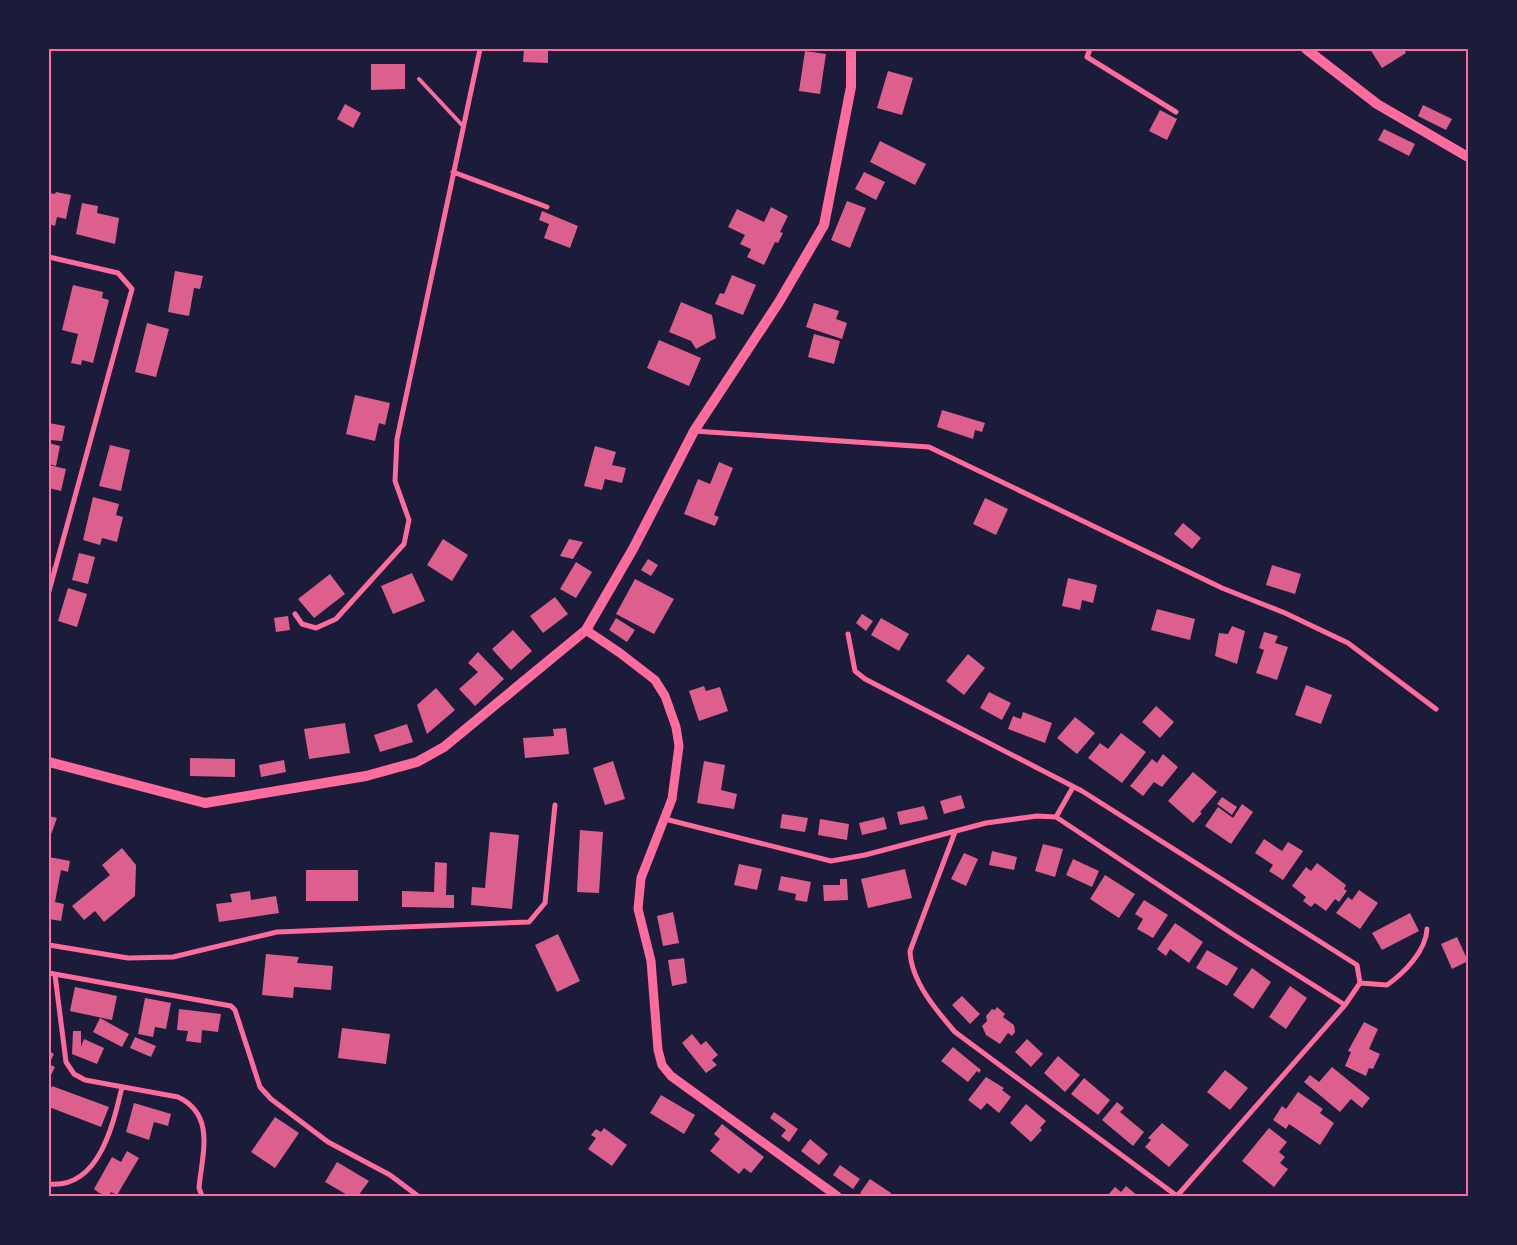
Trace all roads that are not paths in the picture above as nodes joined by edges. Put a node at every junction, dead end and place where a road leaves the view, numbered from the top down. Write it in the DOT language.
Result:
graph roads {
  1 [pos="480,49"];
  2 [pos="851,49"];
  3 [pos="1090,49"];
  4 [pos="1306,49"];
  5 [pos="418,79"];
  6 [pos="1176,112"];
  7 [pos="462,125"];
  8 [pos="1468,157"];
  9 [pos="453,172"];
  10 [pos="547,207"];
  11 [pos="49,256"];
  12 [pos="694,431"];
  13 [pos="49,591"];
  14 [pos="295,614"];
  15 [pos="586,630"];
  16 [pos="848,634"];
  17 [pos="1436,709"];
  18 [pos="49,762"];
  19 [pos="1073,787"];
  20 [pos="555,805"];
  21 [pos="1056,817"];
  22 [pos="666,819"];
  23 [pos="955,832"];
  24 [pos="1427,929"];
  25 [pos="49,945"];
  26 [pos="49,974"];
  27 [pos="55,975"];
  28 [pos="1360,983"];
  29 [pos="1345,1005"];
  30 [pos="122,1087"];
  31 [pos="49,1184"];
  32 [pos="202,1196"];
  33 [pos="418,1196"];
  34 [pos="837,1196"];
  35 [pos="1177,1196"];
  1 -- 7 [label="street"];
  2 -- 12 [label="main road"];
  3 -- 6 [label="street"];
  4 -- 8 [label="main road"];
  5 -- 7 [label="lane"];
  7 -- 9 [label="street"];
  9 -- 10 [label="street"];
  9 -- 14 [label="street"];
  11 -- 13 [label="street"];
  12 -- 15 [label="main road"];
  12 -- 17 [label="street"];
  15 -- 18 [label="main road"];
  15 -- 22 [label="street"];
  16 -- 19 [label="street"];
  19 -- 21 [label="street"];
  19 -- 28 [label="street"];
  20 -- 25 [label="street"];
  21 -- 23 [label="street"];
  21 -- 29 [label="street"];
  22 -- 23 [label="street"];
  22 -- 34 [label="street"];
  23 -- 35 [label="street"];
  24 -- 28 [label="street"];
  26 -- 27 [label="street"];
  27 -- 30 [label="street"];
  27 -- 33 [label="street"];
  28 -- 29 [label="street"];
  29 -- 35 [label="street"];
  30 -- 31 [label="street"];
  30 -- 32 [label="street"];
}
